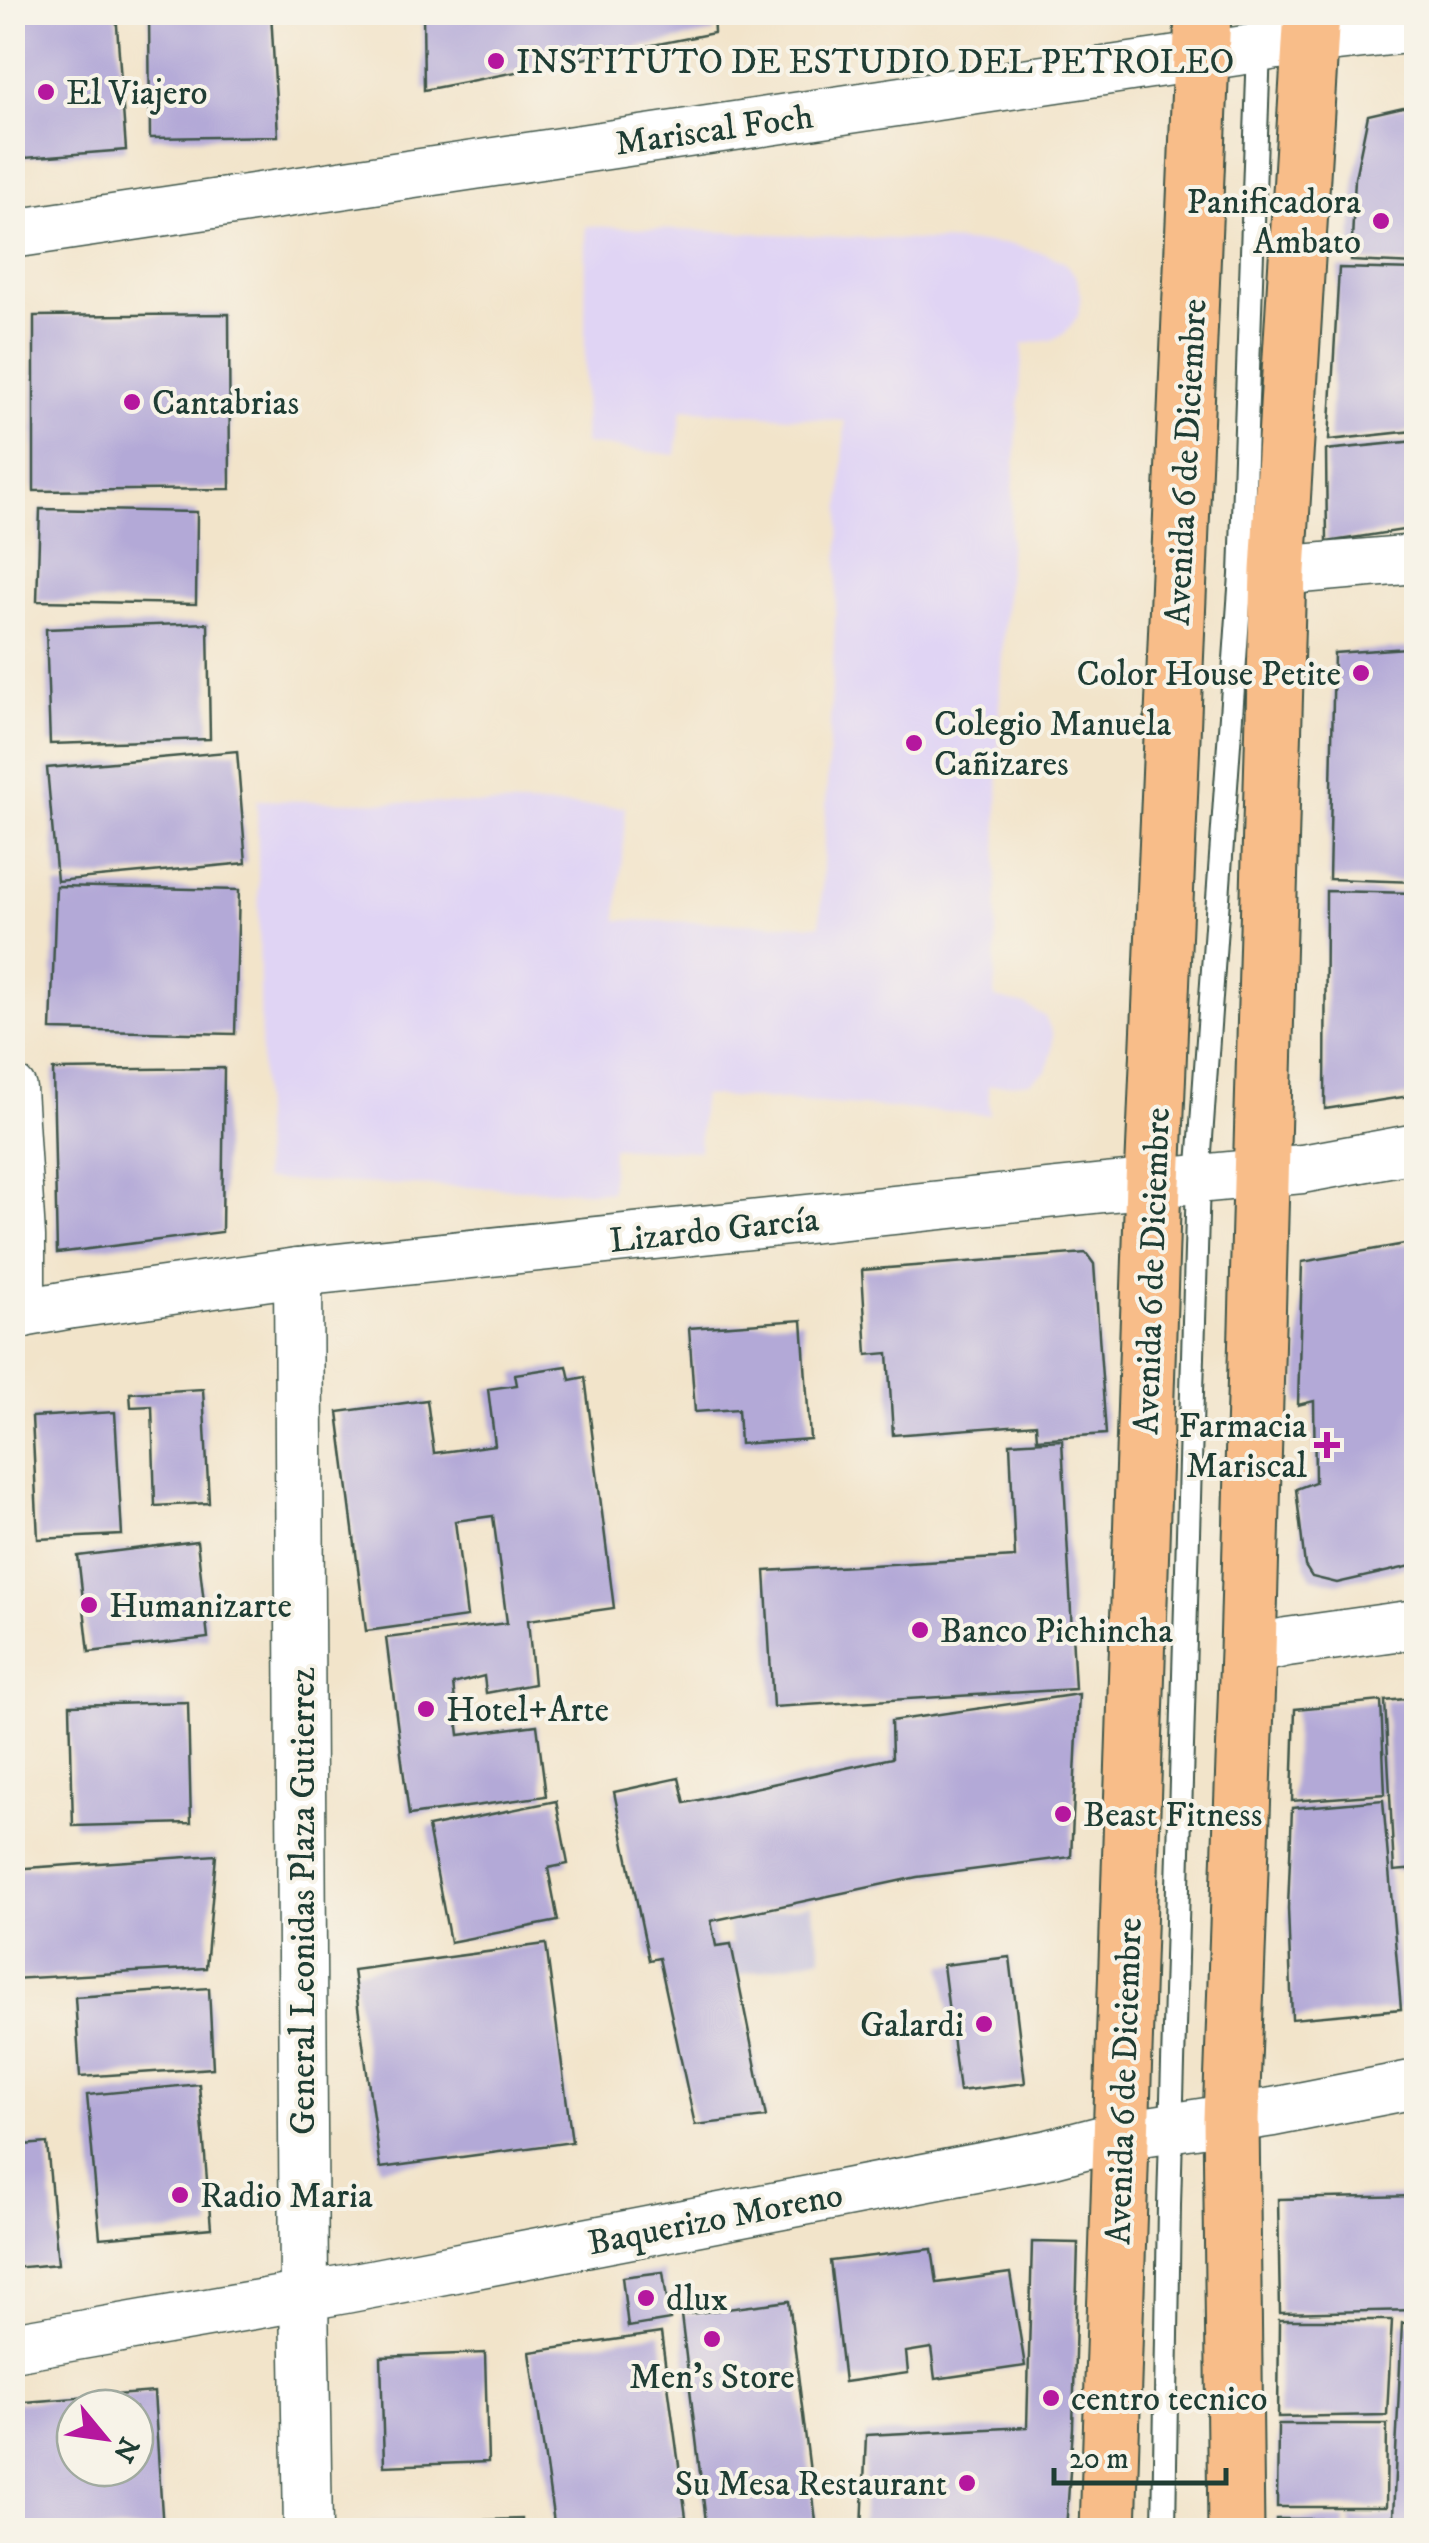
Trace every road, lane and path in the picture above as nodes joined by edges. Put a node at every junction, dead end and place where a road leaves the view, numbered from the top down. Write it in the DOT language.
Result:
graph roads {
  1 [pos="1281,25"];
  2 [pos="1416,28"];
  3 [pos="1203,35"];
  4 [pos="12,234"];
  5 [pos="1416,559"];
  6 [pos="1278,571"];
  7 [pos="12,1089"];
  8 [pos="1416,1148"];
  9 [pos="1262,1173"];
  10 [pos="1176,1182"];
  11 [pos="298,1272"];
  12 [pos="16,1315"];
  13 [pos="1416,1624"];
  14 [pos="1248,1651"];
  15 [pos="1416,2084"];
  16 [pos="1231,2119"];
  17 [pos="1147,2131"];
  18 [pos="304,2296"];
  19 [pos="12,2347"];
  20 [pos="308,2530"];
  21 [pos="1108,2530"];
  22 [pos="1164,2530"];
  23 [pos="1236,2530"];
  1 -- 2 [label="street, Mariscal Foch"];
  1 -- 3 [label="street, Mariscal Foch"];
  1 -- 6 [label="main road"];
  1 -- 10 [label="lane"];
  3 -- 4 [label="street, Mariscal Foch"];
  3 -- 10 [label="main road, Avenida 6 de Diciembre"];
  5 -- 6 [label="street"];
  6 -- 9 [label="main road"];
  7 -- 12 [label="street"];
  8 -- 9 [label="street, Lizardo García"];
  9 -- 10 [label="street, Lizardo García"];
  9 -- 14 [label="main road"];
  10 -- 11 [label="street, Lizardo García"];
  10 -- 17 [label="main road, Avenida 6 de Diciembre"];
  11 -- 12 [label="street, Lizardo García"];
  11 -- 18 [label="street, General Leonidas Plaza Gutierrez"];
  13 -- 14 [label="street"];
  14 -- 16 [label="main road"];
  15 -- 16 [label="street, Baquerizo Moreno"];
  16 -- 17 [label="street, Baquerizo Moreno"];
  16 -- 23 [label="main road"];
  17 -- 18 [label="street, Baquerizo Moreno"];
  17 -- 21 [label="main road, Avenida 6 de Diciembre"];
  17 -- 22 [label="lane"];
  18 -- 19 [label="street, Baquerizo Moreno"];
  18 -- 20 [label="street, General Leonidas Plaza Gutierrez"];
}
